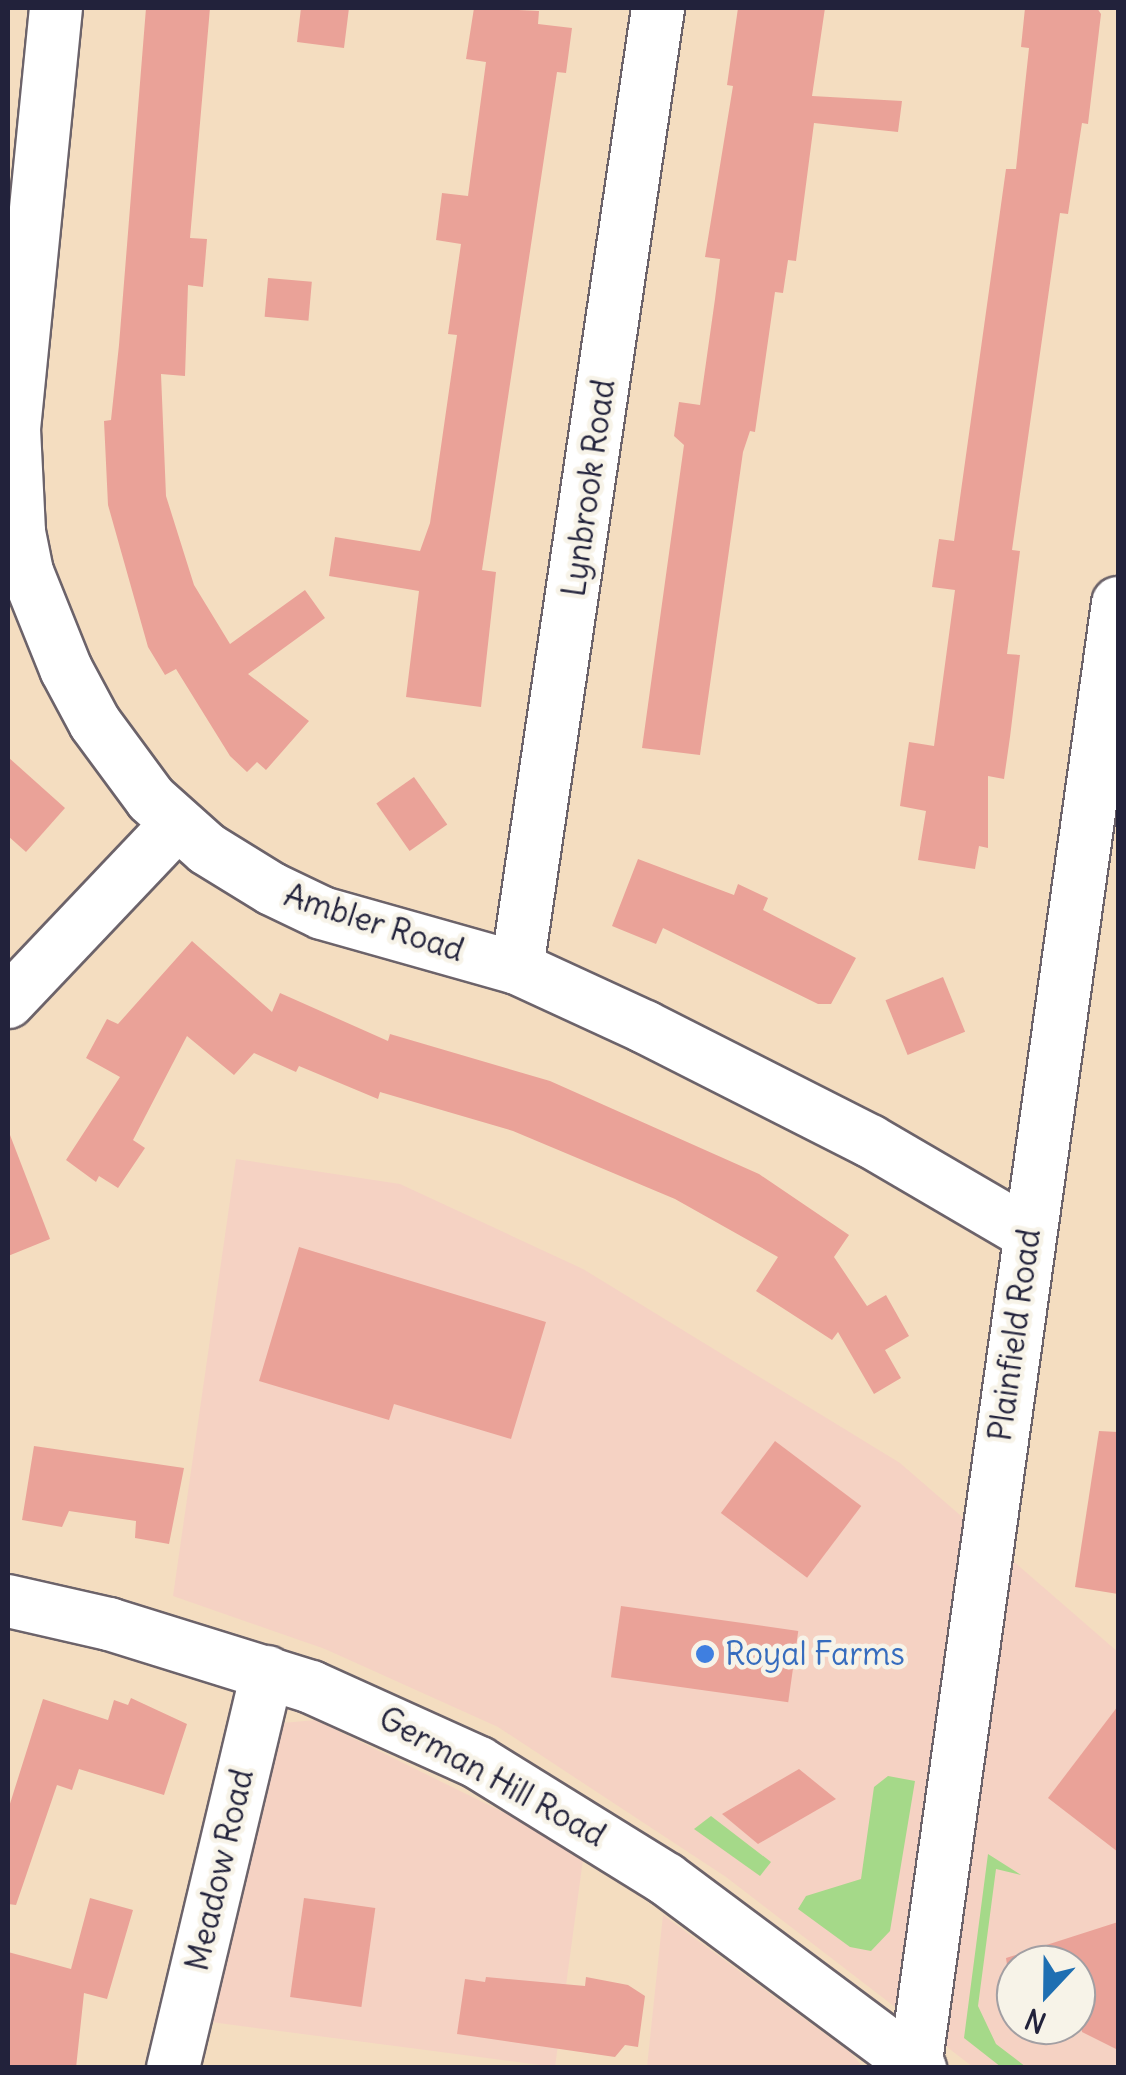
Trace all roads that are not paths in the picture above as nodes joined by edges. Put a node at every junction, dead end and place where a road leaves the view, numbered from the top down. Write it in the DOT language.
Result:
graph roads {
  1 [pos="56,8"];
  2 [pos="658,8"];
  3 [pos="1118,603"];
  4 [pos="177,824"];
  5 [pos="516,968"];
  6 [pos="8,1002"];
  7 [pos="1030,1234"];
  8 [pos="8,1601"];
  9 [pos="267,1672"];
  10 [pos="916,2066"];
  11 [pos="174,2068"];
  1 -- 4 [label="street, Ambler Road"];
  2 -- 5 [label="street, Lynbrook Road"];
  3 -- 7 [label="street, Plainfield Road"];
  4 -- 5 [label="street, Ambler Road"];
  4 -- 6 [label="street"];
  5 -- 7 [label="street, Ambler Road"];
  7 -- 10 [label="street, Plainfield Road"];
  8 -- 9 [label="street, German Hill Road"];
  9 -- 10 [label="street, German Hill Road"];
  9 -- 11 [label="street, Meadow Road"];
}
